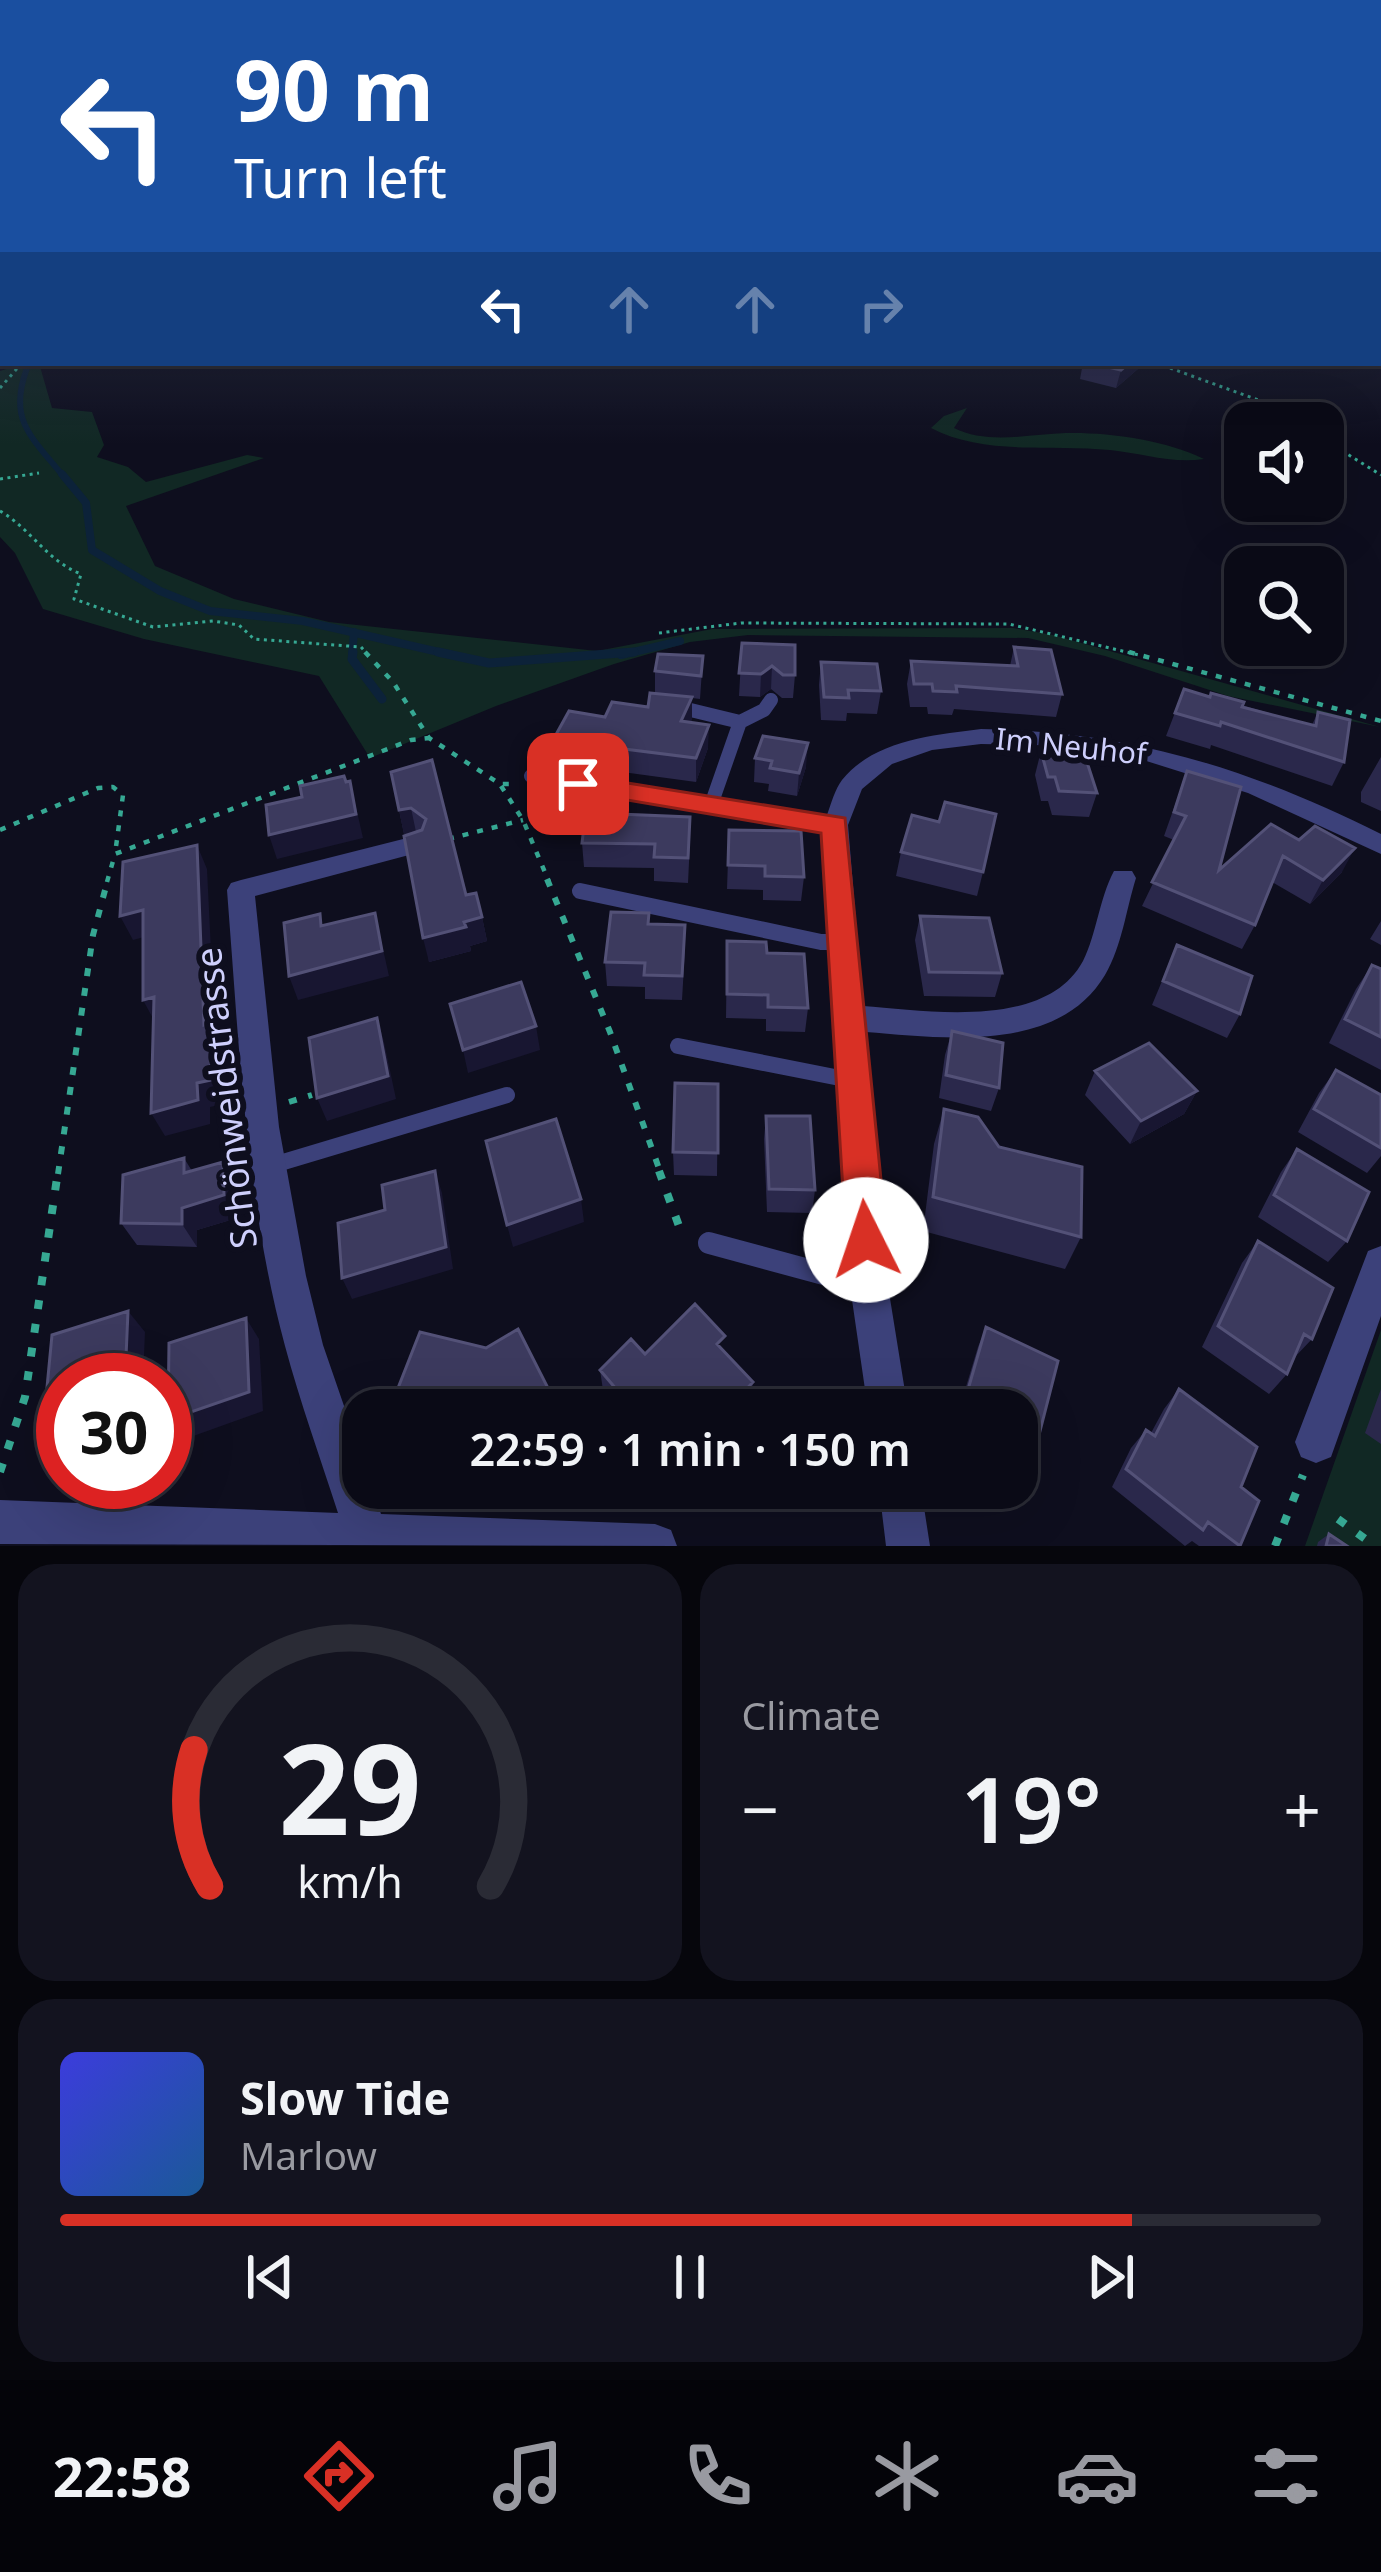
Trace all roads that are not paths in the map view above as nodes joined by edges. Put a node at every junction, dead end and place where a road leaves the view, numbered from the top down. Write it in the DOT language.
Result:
graph roads {
  1 [pos="771,700"];
  2 [pos="653,705"];
  3 [pos="740,722"];
  4 [pos="531,776"];
  5 [pos="625,792"];
  6 [pos="711,805"];
  7 [pos="835,825"];
  8 [pos="415,845"];
  9 [pos="1381,845"];
  10 [pos="1124,878"];
  11 [pos="580,891"];
  12 [pos="843,943"];
  13 [pos="850,1018"];
  14 [pos="678,1046"];
  15 [pos="856,1081"];
  16 [pos="506,1095"];
  17 [pos="269,1166"];
  18 [pos="709,1243"];
  19 [pos="1381,1264"];
  20 [pos="869,1286"];
  21 [pos="885,1389"];
  22 [pos="1316,1442"];
  23 [pos="902,1509"];
  24 [pos="0,1522"];
  25 [pos="370,1541"];
  26 [pos="655,1546"];
  27 [pos="908,1546"];
  1 -- 3 [label="lane"];
  2 -- 3 [label="lane"];
  3 -- 6 [label="lane"];
  4 -- 5 [label="lane"];
  5 -- 6 [label="street"];
  6 -- 7 [label="street"];
  7 -- 9 [label="street, Im Neuhof"];
  7 -- 12 [label="street"];
  8 -- 17 [label="street, Schönweidstrasse"];
  10 -- 13 [label="street"];
  11 -- 12 [label="lane"];
  12 -- 13 [label="street"];
  13 -- 15 [label="street"];
  14 -- 15 [label="lane"];
  15 -- 20 [label="street"];
  16 -- 17 [label="lane"];
  17 -- 25 [label="street, Schönweidstrasse"];
  18 -- 20 [label="lane"];
  19 -- 22 [label="street"];
  20 -- 21 [label="street"];
  23 -- 27 [label="street"];
  24 -- 25 [label="street"];
  25 -- 26 [label="street"];
}
